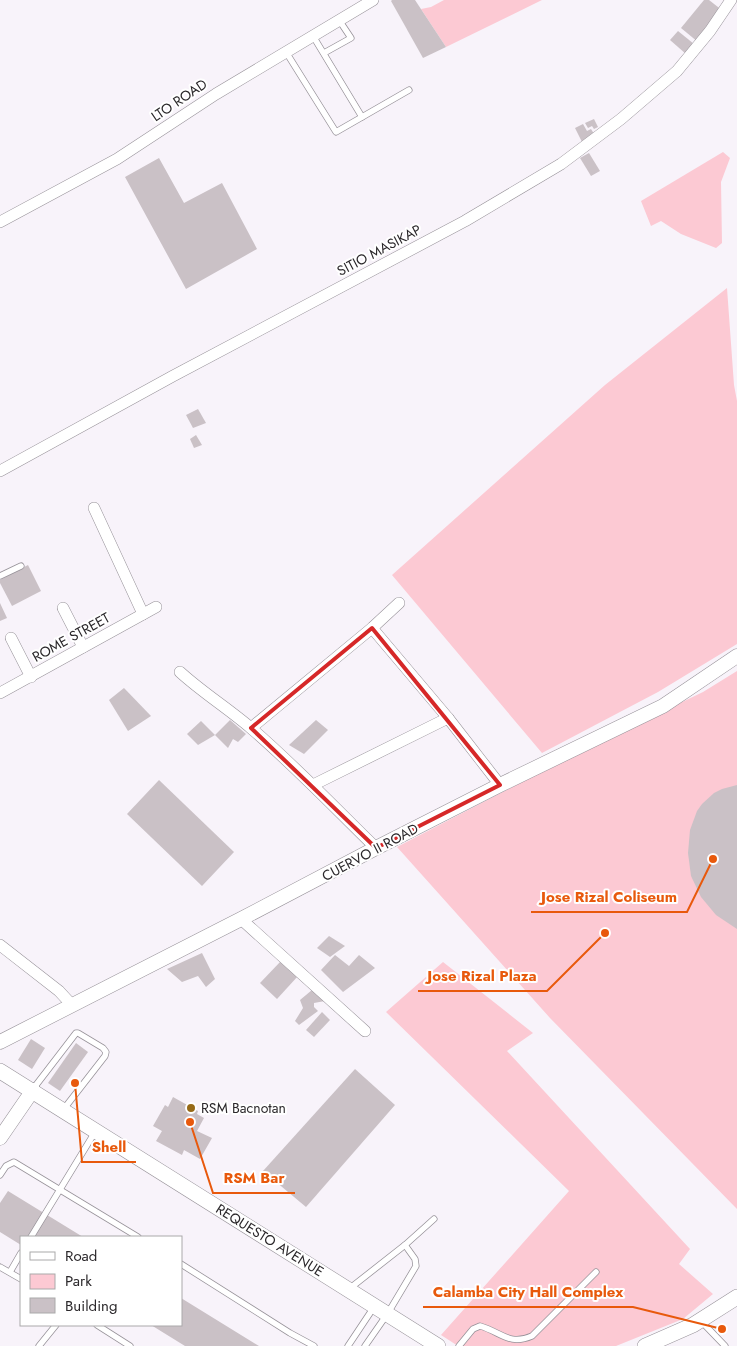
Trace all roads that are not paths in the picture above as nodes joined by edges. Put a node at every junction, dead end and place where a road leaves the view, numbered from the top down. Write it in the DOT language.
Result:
graph roads {
  1 [pos="374,0"];
  2 [pos="731,0"];
  3 [pos="339,20"];
  4 [pos="313,36"];
  5 [pos="286,52"];
  6 [pos="324,53"];
  7 [pos="409,90"];
  8 [pos="362,117"];
  9 [pos="0,222"];
  10 [pos="0,471"];
  11 [pos="94,508"];
  12 [pos="21,566"];
  13 [pos="0,576"];
  14 [pos="399,603"];
  15 [pos="156,607"];
  16 [pos="63,608"];
  17 [pos="143,614"];
  18 [pos="372,628"];
  19 [pos="11,638"];
  20 [pos="83,647"];
  21 [pos="737,656"];
  22 [pos="180,672"];
  23 [pos="30,677"];
  24 [pos="0,693"];
  25 [pos="448,718"];
  26 [pos="251,728"];
  27 [pos="313,785"];
  28 [pos="500,785"];
  29 [pos="376,848"];
  30 [pos="241,919"];
  31 [pos="0,944"];
  32 [pos="71,1004"];
  33 [pos="365,1031"];
  34 [pos="0,1042"];
  35 [pos="0,1071"];
  36 [pos="32,1090"];
  37 [pos="63,1110"];
  38 [pos="96,1130"];
  39 [pos="0,1138"];
  40 [pos="0,1175"];
  41 [pos="61,1189"];
  42 [pos="434,1219"];
  43 [pos="32,1236"];
  44 [pos="136,1236"];
  45 [pos="405,1245"];
  46 [pos="20,1256"];
  47 [pos="182,1265"];
  48 [pos="0,1267"];
  49 [pos="10,1272"];
  50 [pos="596,1272"];
  51 [pos="20,1278"];
  52 [pos="348,1290"];
  53 [pos="737,1297"];
  54 [pos="381,1309"];
  55 [pos="701,1321"];
  56 [pos="55,1326"];
  57 [pos="99,1326"];
  58 [pos="524,1344"];
  59 [pos="39,1346"];
  60 [pos="130,1346"];
  61 [pos="314,1346"];
  62 [pos="348,1346"];
  63 [pos="365,1346"];
  64 [pos="438,1346"];
  65 [pos="459,1346"];
  66 [pos="645,1346"];
  67 [pos="725,1346"];
  1 -- 3 [label="street, LTO ROAD"];
  2 -- 10 [label="street, SITIO MASIKAP"];
  3 -- 4 [label="street, LTO ROAD"];
  3 -- 6 [label="lane"];
  4 -- 5 [label="street, LTO ROAD"];
  4 -- 6 [label="lane"];
  5 -- 8 [label="lane"];
  5 -- 9 [label="street, LTO ROAD"];
  6 -- 8 [label="lane"];
  7 -- 8 [label="lane"];
  11 -- 17 [label="street"];
  12 -- 13 [label="lane"];
  14 -- 18 [label="street"];
  15 -- 17 [label="street, ROME STREET"];
  16 -- 20 [label="street"];
  17 -- 20 [label="street, ROME STREET"];
  18 -- 25 [label="street"];
  18 -- 26 [label="street"];
  19 -- 23 [label="street"];
  20 -- 23 [label="street, ROME STREET"];
  21 -- 28 [label="street, CUERVO II ROAD"];
  22 -- 26 [label="street"];
  23 -- 24 [label="street, ROME STREET"];
  25 -- 27 [label="street"];
  25 -- 28 [label="street"];
  26 -- 27 [label="street"];
  27 -- 29 [label="street"];
  28 -- 29 [label="street, CUERVO II ROAD"];
  29 -- 30 [label="street, CUERVO II ROAD"];
  30 -- 32 [label="street, CUERVO II ROAD"];
  30 -- 33 [label="street"];
  31 -- 32 [label="street"];
  32 -- 34 [label="street, CUERVO II ROAD"];
  35 -- 36 [label="main road, REQUESTO AVENUE"];
  36 -- 37 [label="main road, REQUESTO AVENUE"];
  36 -- 37 [label="lane"];
  36 -- 39 [label="street"];
  37 -- 38 [label="main road, REQUESTO AVENUE"];
  38 -- 41 [label="lane"];
  38 -- 52 [label="main road, REQUESTO AVENUE"];
  40 -- 41 [label="lane"];
  41 -- 43 [label="lane"];
  41 -- 44 [label="lane"];
  42 -- 45 [label="lane"];
  45 -- 52 [label="lane"];
  45 -- 54 [label="lane"];
  46 -- 49 [label="lane"];
  47 -- 61 [label="lane"];
  48 -- 49 [label="lane"];
  49 -- 51 [label="lane"];
  50 -- 58 [label="lane"];
  52 -- 54 [label="main road, REQUESTO AVENUE"];
  53 -- 55 [label="main road"];
  54 -- 62 [label="lane"];
  54 -- 63 [label="lane"];
  54 -- 64 [label="main road, REQUESTO AVENUE"];
  55 -- 66 [label="main road"];
  55 -- 67 [label="lane"];
  56 -- 59 [label="lane"];
  57 -- 60 [label="lane"];
  58 -- 65 [label="lane"];
}
